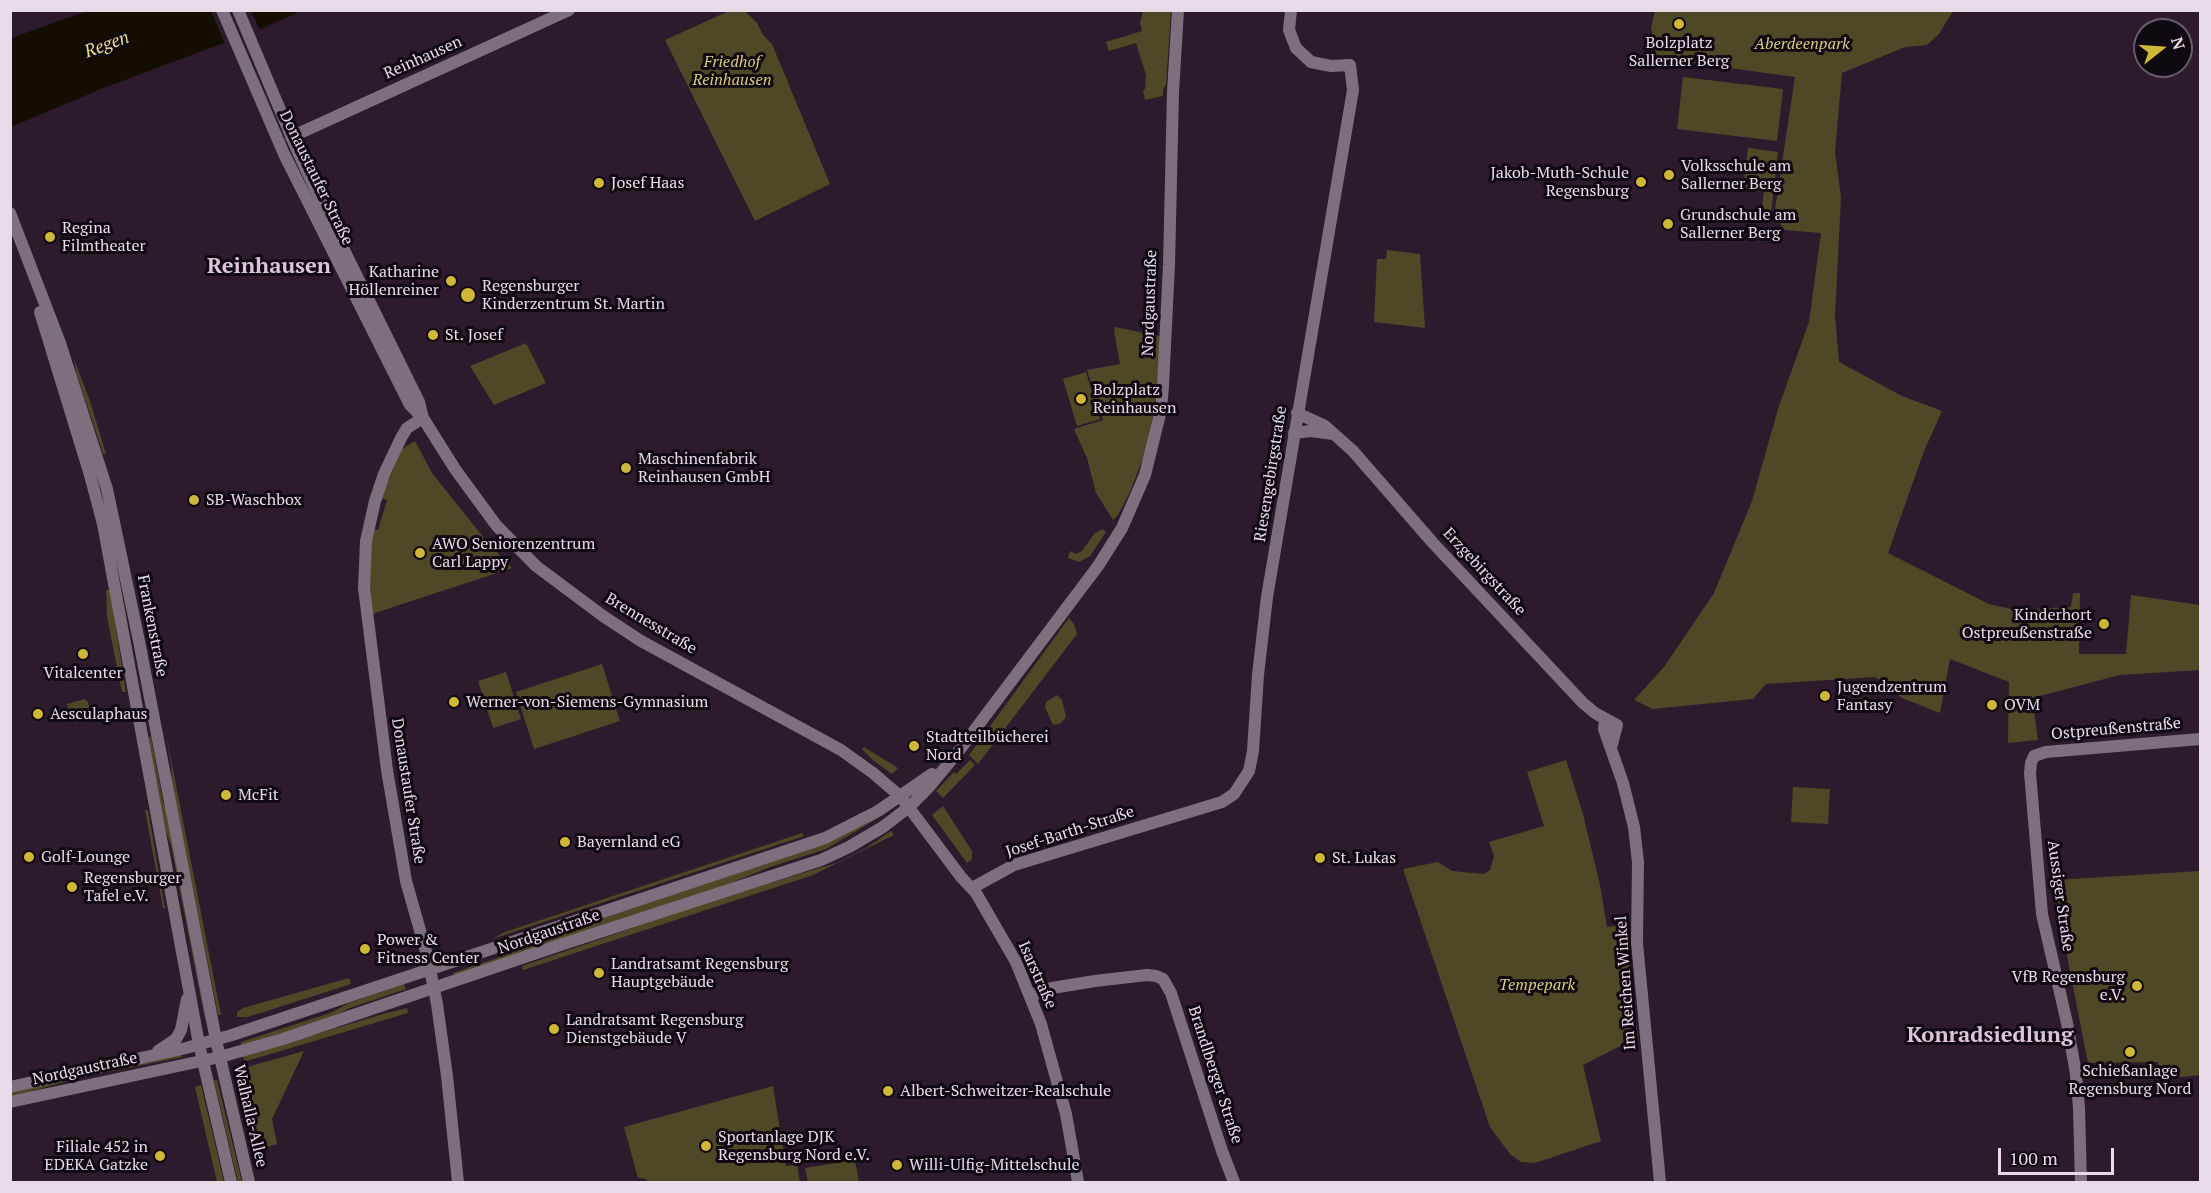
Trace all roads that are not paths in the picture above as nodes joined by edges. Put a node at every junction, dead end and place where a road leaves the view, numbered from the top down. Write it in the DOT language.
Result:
graph roads {
  1 [pos="222,10"];
  2 [pos="238,10"];
  3 [pos="569,10"];
  4 [pos="1178,10"];
  5 [pos="1291,10"];
  6 [pos="291,136"];
  7 [pos="10,213"];
  8 [pos="10,236"];
  9 [pos="1297,413"];
  10 [pos="423,418"];
  11 [pos="1294,433"];
  12 [pos="1333,434"];
  13 [pos="1611,722"];
  14 [pos="2200,739"];
  15 [pos="2034,756"];
  16 [pos="905,802"];
  17 [pos="1147,825"];
  18 [pos="972,888"];
  19 [pos="430,970"];
  20 [pos="187,980"];
  21 [pos="434,988"];
  22 [pos="1030,996"];
  23 [pos="216,1040"];
  24 [pos="199,1044"];
  25 [pos="146,1057"];
  26 [pos="220,1058"];
  27 [pos="202,1061"];
  28 [pos="10,1087"];
  29 [pos="10,1102"];
  30 [pos="231,1182"];
  31 [pos="249,1182"];
  32 [pos="458,1182"];
  33 [pos="1078,1182"];
  34 [pos="1234,1182"];
  35 [pos="1660,1182"];
  36 [pos="2081,1182"];
  1 -- 10 [label="street, Donaustaufer Straße"];
  2 -- 6 [label="street, Donaustaufer Straße"];
  3 -- 6 [label="street, Reinhausen"];
  4 -- 16 [label="street, Nordgaustraße"];
  5 -- 9 [label="street, Riesengebirgstraße"];
  6 -- 10 [label="street, Donaustaufer Straße"];
  7 -- 23 [label="street, Frankenstraße"];
  8 -- 20 [label="street, Frankenstraße"];
  9 -- 11 [label="street, Riesengebirgstraße"];
  9 -- 12 [label="street, Erzgebirgstraße"];
  10 -- 16 [label="street, Brennesstraße"];
  10 -- 19 [label="street, Donaustaufer Straße"];
  11 -- 12 [label="street"];
  11 -- 17 [label="street, Riesengebirgstraße"];
  12 -- 13 [label="street, Erzgebirgstraße"];
  13 -- 35 [label="street, Im Reichen Winkel"];
  14 -- 15 [label="street, Ostpreußenstraße"];
  15 -- 36 [label="street, Aussiger Straße"];
  16 -- 18 [label="street, Isarstraße"];
  16 -- 19 [label="street, Nordgaustraße"];
  16 -- 21 [label="street, Nordgaustraße"];
  17 -- 18 [label="street, Josef-Barth-Straße"];
  18 -- 22 [label="street, Isarstraße"];
  19 -- 21 [label="street, Donaustaufer Straße"];
  19 -- 23 [label="street, Nordgaustraße"];
  20 -- 24 [label="street, Frankenstraße"];
  20 -- 25 [label="street"];
  21 -- 26 [label="street, Nordgaustraße"];
  21 -- 32 [label="street, Donaustaufer Straße"];
  22 -- 33 [label="street, Isarstraße"];
  22 -- 34 [label="street, Brandlberger Straße"];
  23 -- 24 [label="street, Nordgaustraße"];
  23 -- 26 [label="street, Frankenstraße"];
  24 -- 25 [label="street, Nordgaustraße"];
  24 -- 27 [label="street, Frankenstraße"];
  25 -- 28 [label="street, Nordgaustraße"];
  26 -- 27 [label="street, Nordgaustraße"];
  26 -- 31 [label="street, Walhalla-Allee"];
  27 -- 29 [label="street, Nordgaustraße"];
  27 -- 30 [label="street, Walhalla-Allee"];
}
